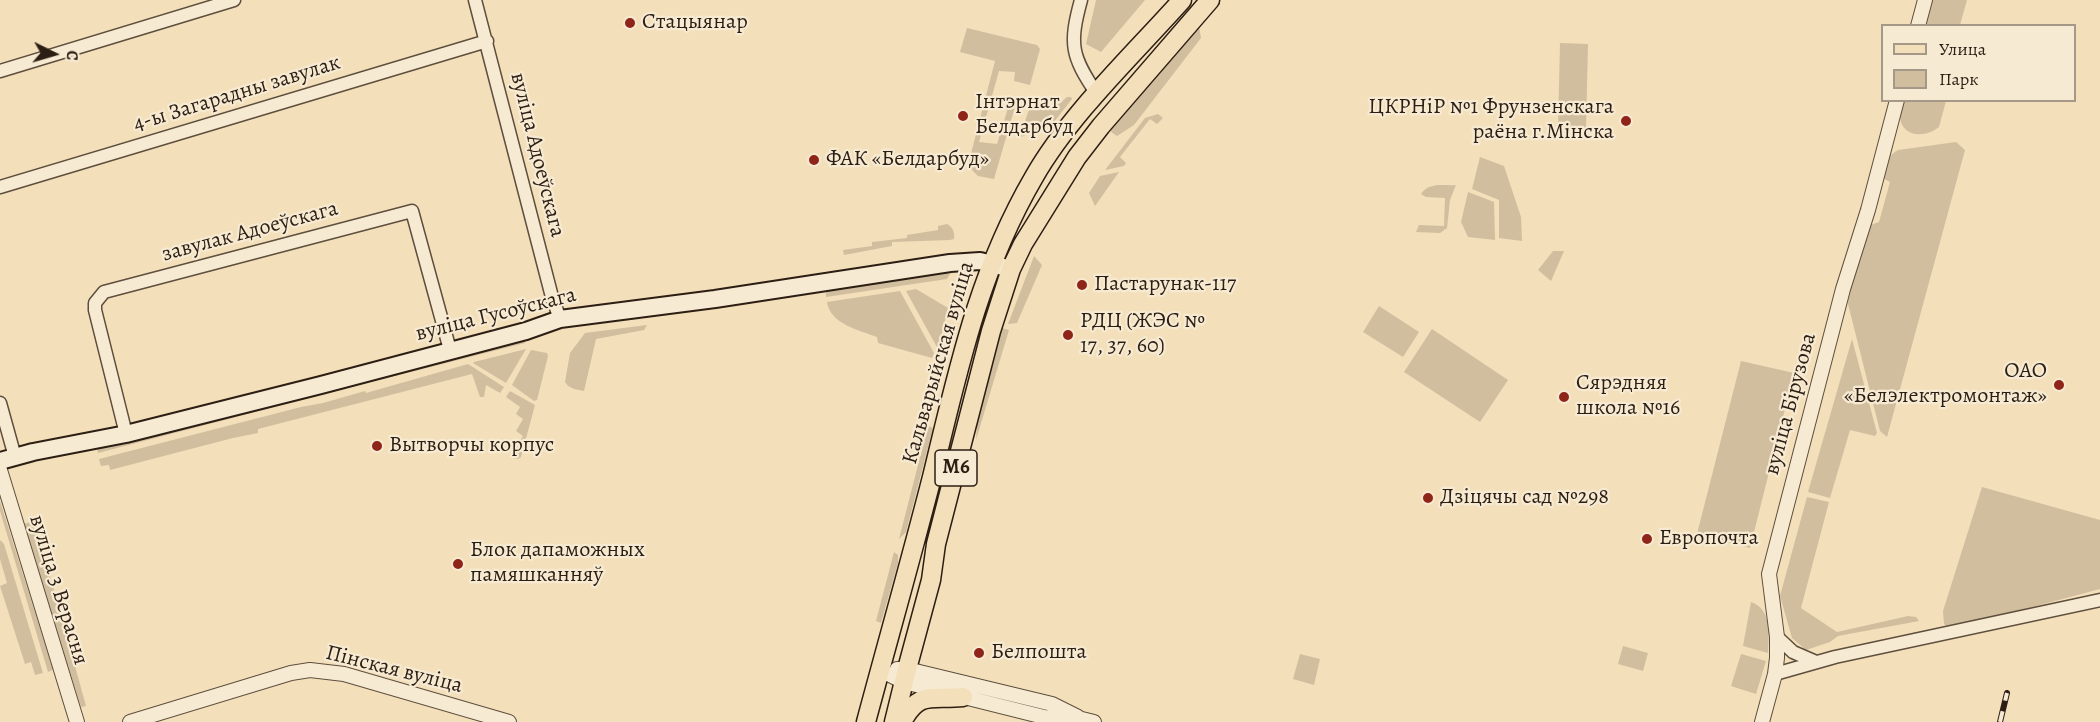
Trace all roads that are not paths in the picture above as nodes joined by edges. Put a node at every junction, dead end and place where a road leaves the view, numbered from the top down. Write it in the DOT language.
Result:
graph roads {
  1 [pos="234,0"];
  2 [pos="475,0"];
  3 [pos="1081,0"];
  4 [pos="1182,0"];
  5 [pos="1210,0"];
  6 [pos="1925,0"];
  7 [pos="1919,24"];
  8 [pos="487,41"];
  9 [pos="0,72"];
  10 [pos="1097,94"];
  11 [pos="1897,102"];
  12 [pos="1116,108"];
  13 [pos="0,187"];
  14 [pos="991,263"];
  15 [pos="1011,269"];
  16 [pos="560,319"];
  17 [pos="450,350"];
  18 [pos="0,403"];
  19 [pos="126,434"];
  20 [pos="8,459"];
  21 [pos="0,470"];
  22 [pos="2100,600"];
  23 [pos="1777,637"];
  24 [pos="1816,662"];
  25 [pos="880,670"];
  26 [pos="1775,674"];
  27 [pos="905,675"];
  28 [pos="963,697"];
  29 [pos="1086,721"];
  30 [pos="77,722"];
  31 [pos="130,722"];
  32 [pos="509,722"];
  33 [pos="866,722"];
  34 [pos="894,722"];
  35 [pos="902,722"];
  36 [pos="1762,722"];
  1 -- 9 [label="street"];
  2 -- 8 [label="street, вуліца Адоеўскага"];
  3 -- 10 [label="street"];
  4 -- 10 [label="main road, Кальварыйская вуліца / М6"];
  5 -- 12 [label="main road, Кальварыйская вуліца / М6"];
  6 -- 7 [label="street"];
  8 -- 13 [label="street, 4-ы Загарадны завулак"];
  8 -- 16 [label="street, вуліца Адоеўскага"];
  10 -- 12 [label="main road"];
  10 -- 14 [label="main road, Кальварыйская вуліца / М6"];
  11 -- 23 [label="street, вуліца Бірузова"];
  12 -- 15 [label="main road, Кальварыйская вуліца / М6"];
  14 -- 15 [label="main road, вуліца Гусоўскага"];
  14 -- 16 [label="main road, вуліца Гусоўскага"];
  14 -- 25 [label="main road, Кальварыйская вуліца / М6"];
  15 -- 27 [label="main road, Кальварыйская вуліца / М6"];
  16 -- 17 [label="main road, вуліца Гусоўскага"];
  17 -- 19 [label="main road, вуліца Гусоўскага"];
  17 -- 19 [label="street, завулак Адоеўскага"];
  18 -- 20 [label="street"];
  19 -- 20 [label="main road, вуліца Гусоўскага"];
  21 -- 30 [label="street, вуліца 3 Верасня"];
  22 -- 24 [label="street"];
  23 -- 24 [label="street"];
  23 -- 26 [label="street, вуліца Бірузова"];
  24 -- 26 [label="street"];
  25 -- 27 [label="street"];
  25 -- 33 [label="main road, Кальварыйская вуліца / М6"];
  26 -- 36 [label="street, вуліца Бірузова"];
  27 -- 28 [label="street"];
  27 -- 29 [label="street"];
  27 -- 34 [label="main road, Кальварыйская вуліца / М6"];
  28 -- 29 [label="street"];
  28 -- 35 [label="main road"];
  31 -- 32 [label="street, Пінская вуліца"];
}
